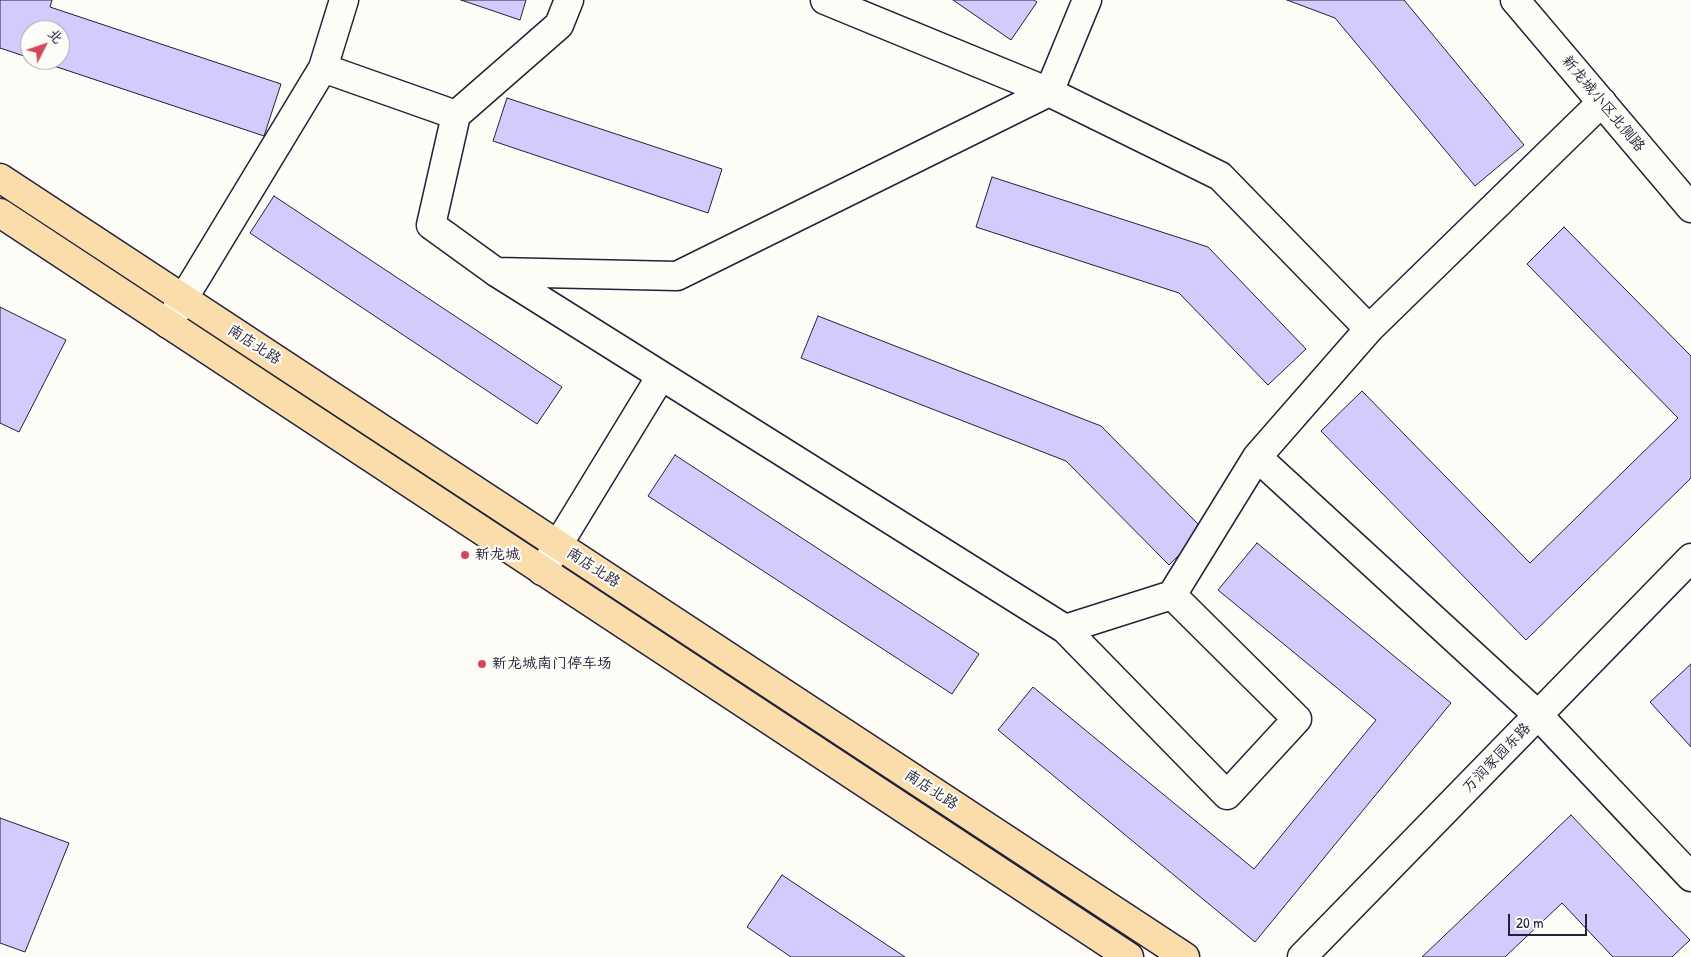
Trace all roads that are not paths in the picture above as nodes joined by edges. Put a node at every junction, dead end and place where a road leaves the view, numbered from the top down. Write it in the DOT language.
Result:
graph roads {
  1 [pos="344,0"];
  2 [pos="569,0"];
  3 [pos="825,0"];
  4 [pos="1087,0"];
  5 [pos="1515,0"];
  6 [pos="323,68"];
  7 [pos="1049,92"];
  8 [pos="1602,102"];
  9 [pos="456,115"];
  10 [pos="0,178"];
  11 [pos="1691,208"];
  12 [pos="0,213"];
  13 [pos="496,272"];
  14 [pos="183,299"];
  15 [pos="168,324"];
  16 [pos="1369,329"];
  17 [pos="661,376"];
  18 [pos="1257,457"];
  19 [pos="558,545"];
  20 [pos="1691,558"];
  21 [pos="542,571"];
  22 [pos="1172,594"];
  23 [pos="1065,629"];
  24 [pos="1538,715"];
  25 [pos="1691,877"];
  26 [pos="1129,957"];
  27 [pos="1185,957"];
  28 [pos="1302,957"];
  1 -- 6 [label="street"];
  2 -- 9 [label="street"];
  3 -- 7 [label="street"];
  4 -- 7 [label="street"];
  5 -- 8 [label="street, 新龙城小区北侧路"];
  6 -- 9 [label="street"];
  6 -- 14 [label="street"];
  7 -- 13 [label="street"];
  7 -- 16 [label="street"];
  8 -- 11 [label="street, 新龙城小区北侧路"];
  8 -- 16 [label="street"];
  9 -- 13 [label="street"];
  10 -- 14 [label="main road, 南店北路"];
  12 -- 15 [label="main road, 南店北路"];
  13 -- 17 [label="street"];
  14 -- 15 [label="street"];
  14 -- 19 [label="main road, 南店北路"];
  15 -- 21 [label="main road, 南店北路"];
  16 -- 18 [label="street"];
  17 -- 19 [label="street"];
  17 -- 23 [label="street"];
  18 -- 22 [label="street"];
  18 -- 24 [label="street"];
  19 -- 21 [label="street"];
  19 -- 27 [label="main road, 南店北路"];
  20 -- 24 [label="street, 万润家园东路"];
  21 -- 26 [label="main road, 南店北路"];
  22 -- 23 [label="street"];
  22 -- 23 [label="street"];
  24 -- 25 [label="street"];
  24 -- 28 [label="street, 万润家园东路"];
}
